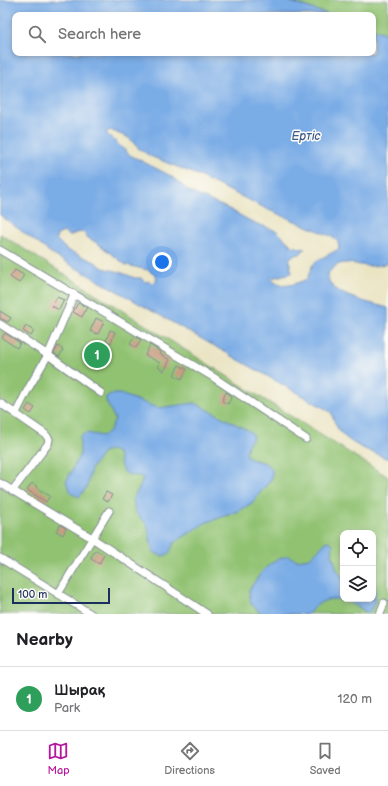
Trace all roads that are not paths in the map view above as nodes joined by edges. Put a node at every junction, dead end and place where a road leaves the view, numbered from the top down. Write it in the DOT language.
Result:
graph roads {
  1 [pos="0,250"];
  2 [pos="74,295"];
  3 [pos="0,324"];
  4 [pos="48,355"];
  5 [pos="101,393"];
  6 [pos="0,403"];
  7 [pos="16,413"];
  8 [pos="306,438"];
  9 [pos="0,483"];
  10 [pos="12,491"];
  11 [pos="109,511"];
  12 [pos="92,538"];
  13 [pos="0,558"];
  14 [pos="58,594"];
  15 [pos="384,603"];
  16 [pos="91,614"];
  17 [pos="207,614"];
  18 [pos="380,614"];
  1 -- 2 [label="street"];
  2 -- 4 [label="street"];
  2 -- 8 [label="street"];
  3 -- 4 [label="street"];
  4 -- 5 [label="street"];
  4 -- 7 [label="street"];
  6 -- 7 [label="street"];
  7 -- 10 [label="street"];
  9 -- 10 [label="street"];
  10 -- 12 [label="street"];
  11 -- 12 [label="street"];
  12 -- 14 [label="street"];
  12 -- 17 [label="street"];
  13 -- 14 [label="street"];
  14 -- 16 [label="street"];
  15 -- 18 [label="street"];
}
